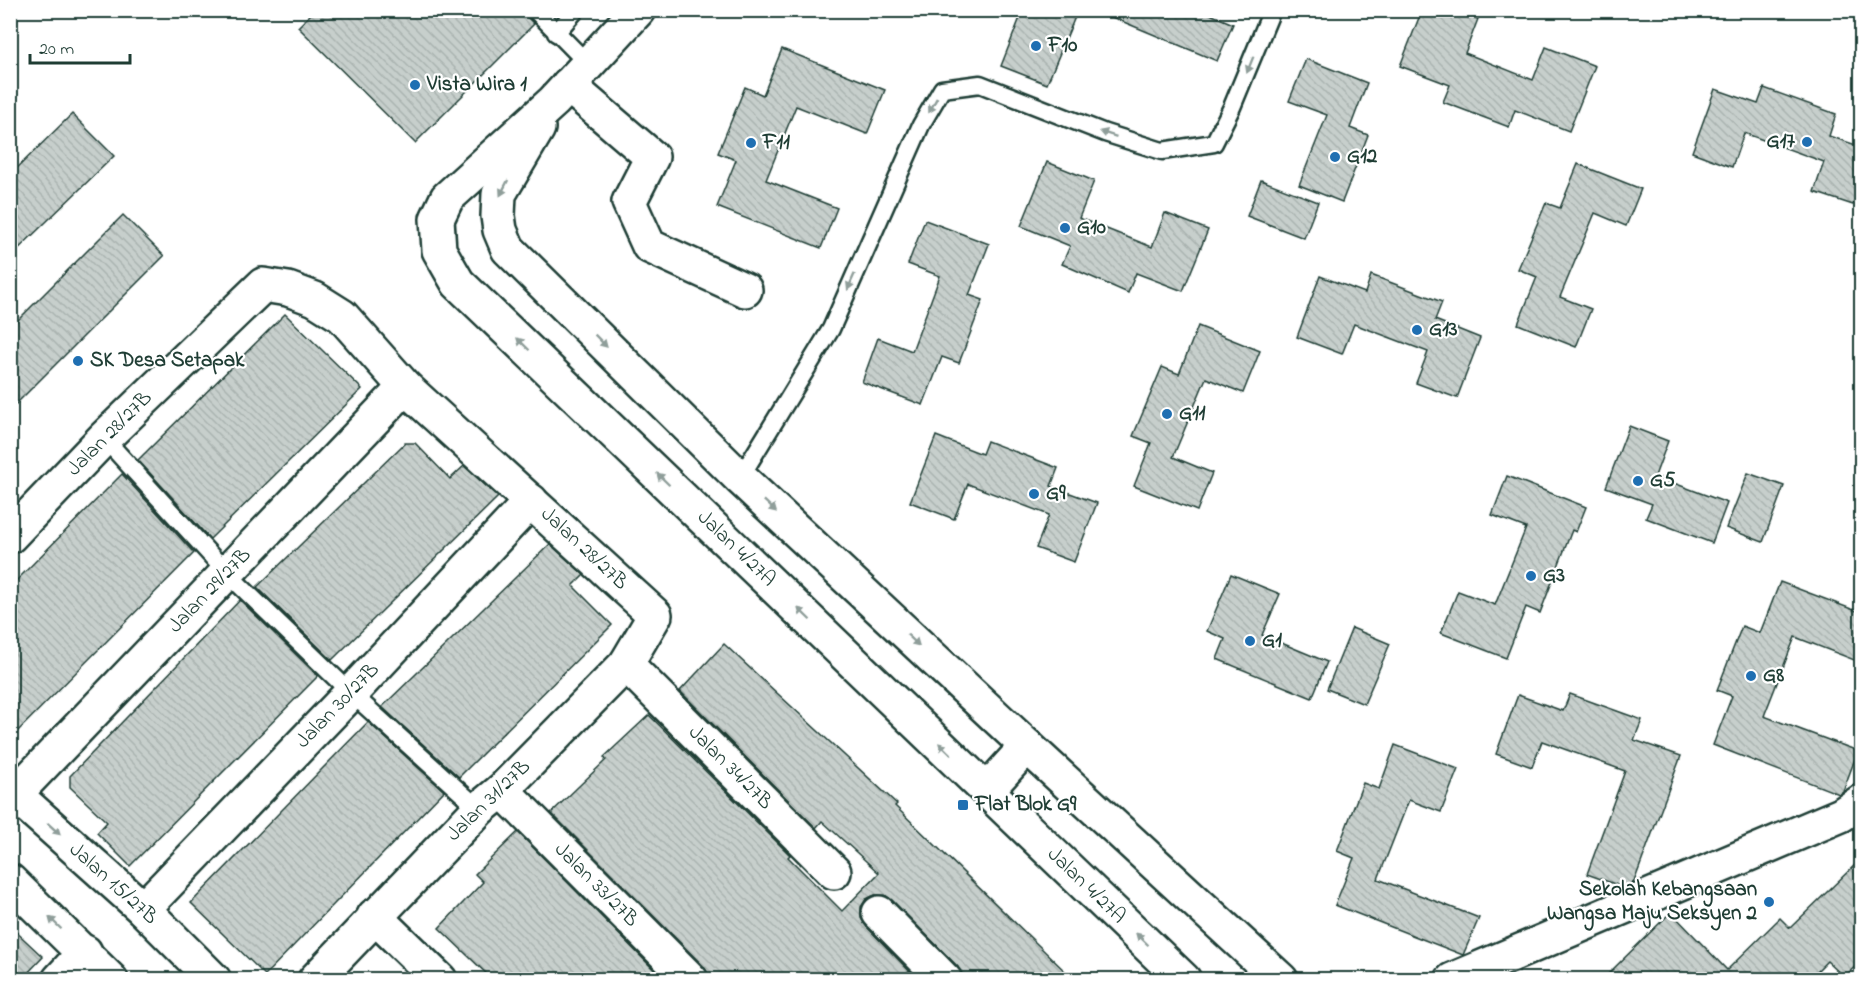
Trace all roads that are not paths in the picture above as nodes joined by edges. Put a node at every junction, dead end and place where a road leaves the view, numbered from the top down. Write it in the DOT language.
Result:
graph roads {
  1 [pos="535,10"];
  2 [pos="576,10"];
  3 [pos="638,10"];
  4 [pos="1272,10"];
  5 [pos="556,33"];
  6 [pos="570,83"];
  7 [pos="745,290"];
  8 [pos="405,387"];
  9 [pos="104,438"];
  10 [pos="740,478"];
  11 [pos="531,501"];
  12 [pos="10,536"];
  13 [pos="227,573"];
  14 [pos="655,615"];
  15 [pos="626,664"];
  16 [pos="351,693"];
  17 [pos="1027,746"];
  18 [pos="987,790"];
  19 [pos="13,792"];
  20 [pos="490,800"];
  21 [pos="1862,801"];
  22 [pos="834,872"];
  23 [pos="10,881"];
  24 [pos="142,909"];
  25 [pos="879,913"];
  26 [pos="374,916"];
  27 [pos="85,952"];
  28 [pos="59,980"];
  29 [pos="111,980"];
  30 [pos="214,980"];
  31 [pos="315,980"];
  32 [pos="440,980"];
  33 [pos="692,980"];
  34 [pos="945,980"];
  35 [pos="1184,980"];
  36 [pos="1281,980"];
  37 [pos="1452,980"];
  1 -- 5 [label="lane"];
  2 -- 5 [label="lane"];
  3 -- 6 [label="street, Jalan 4/27A"];
  4 -- 10 [label="lane, one-way"];
  5 -- 6 [label="lane"];
  6 -- 7 [label="street"];
  6 -- 10 [label="street, Jalan 4/27A, one-way"];
  18 -- 6 [label="street, Jalan 4/27A, one-way"];
  8 -- 9 [label="street, Jalan 28/27B"];
  8 -- 11 [label="street, Jalan 28/27B"];
  8 -- 13 [label="street, Jalan 29/27B"];
  9 -- 12 [label="street, Jalan 28/27B"];
  9 -- 13 [label="lane"];
  10 -- 17 [label="street, Jalan 4/27A, one-way"];
  11 -- 14 [label="street, Jalan 28/27B"];
  11 -- 16 [label="street, Jalan 30/27B"];
  13 -- 16 [label="lane"];
  13 -- 19 [label="street, Jalan 29/27B"];
  14 -- 15 [label="street, Jalan 31/27B"];
  15 -- 20 [label="street, Jalan 31/27B"];
  15 -- 22 [label="street, Jalan 34/27B"];
  16 -- 20 [label="lane"];
  16 -- 24 [label="street, Jalan 30/27B"];
  17 -- 18 [label="street"];
  17 -- 36 [label="street, Jalan 4/27A"];
  35 -- 18 [label="street, Jalan 4/27A, one-way"];
  19 -- 24 [label="street, Jalan 15/27B, one-way"];
  20 -- 26 [label="street, Jalan 31/27B"];
  20 -- 33 [label="street, Jalan 33/27B"];
  21 -- 37 [label="street"];
  27 -- 23 [label="street, one-way"];
  24 -- 30 [label="street, Jalan 15/27B"];
  25 -- 34 [label="street"];
  26 -- 31 [label="street, Jalan 31/27B"];
  26 -- 32 [label="street"];
  27 -- 28 [label="street"];
  27 -- 29 [label="street"];
}
